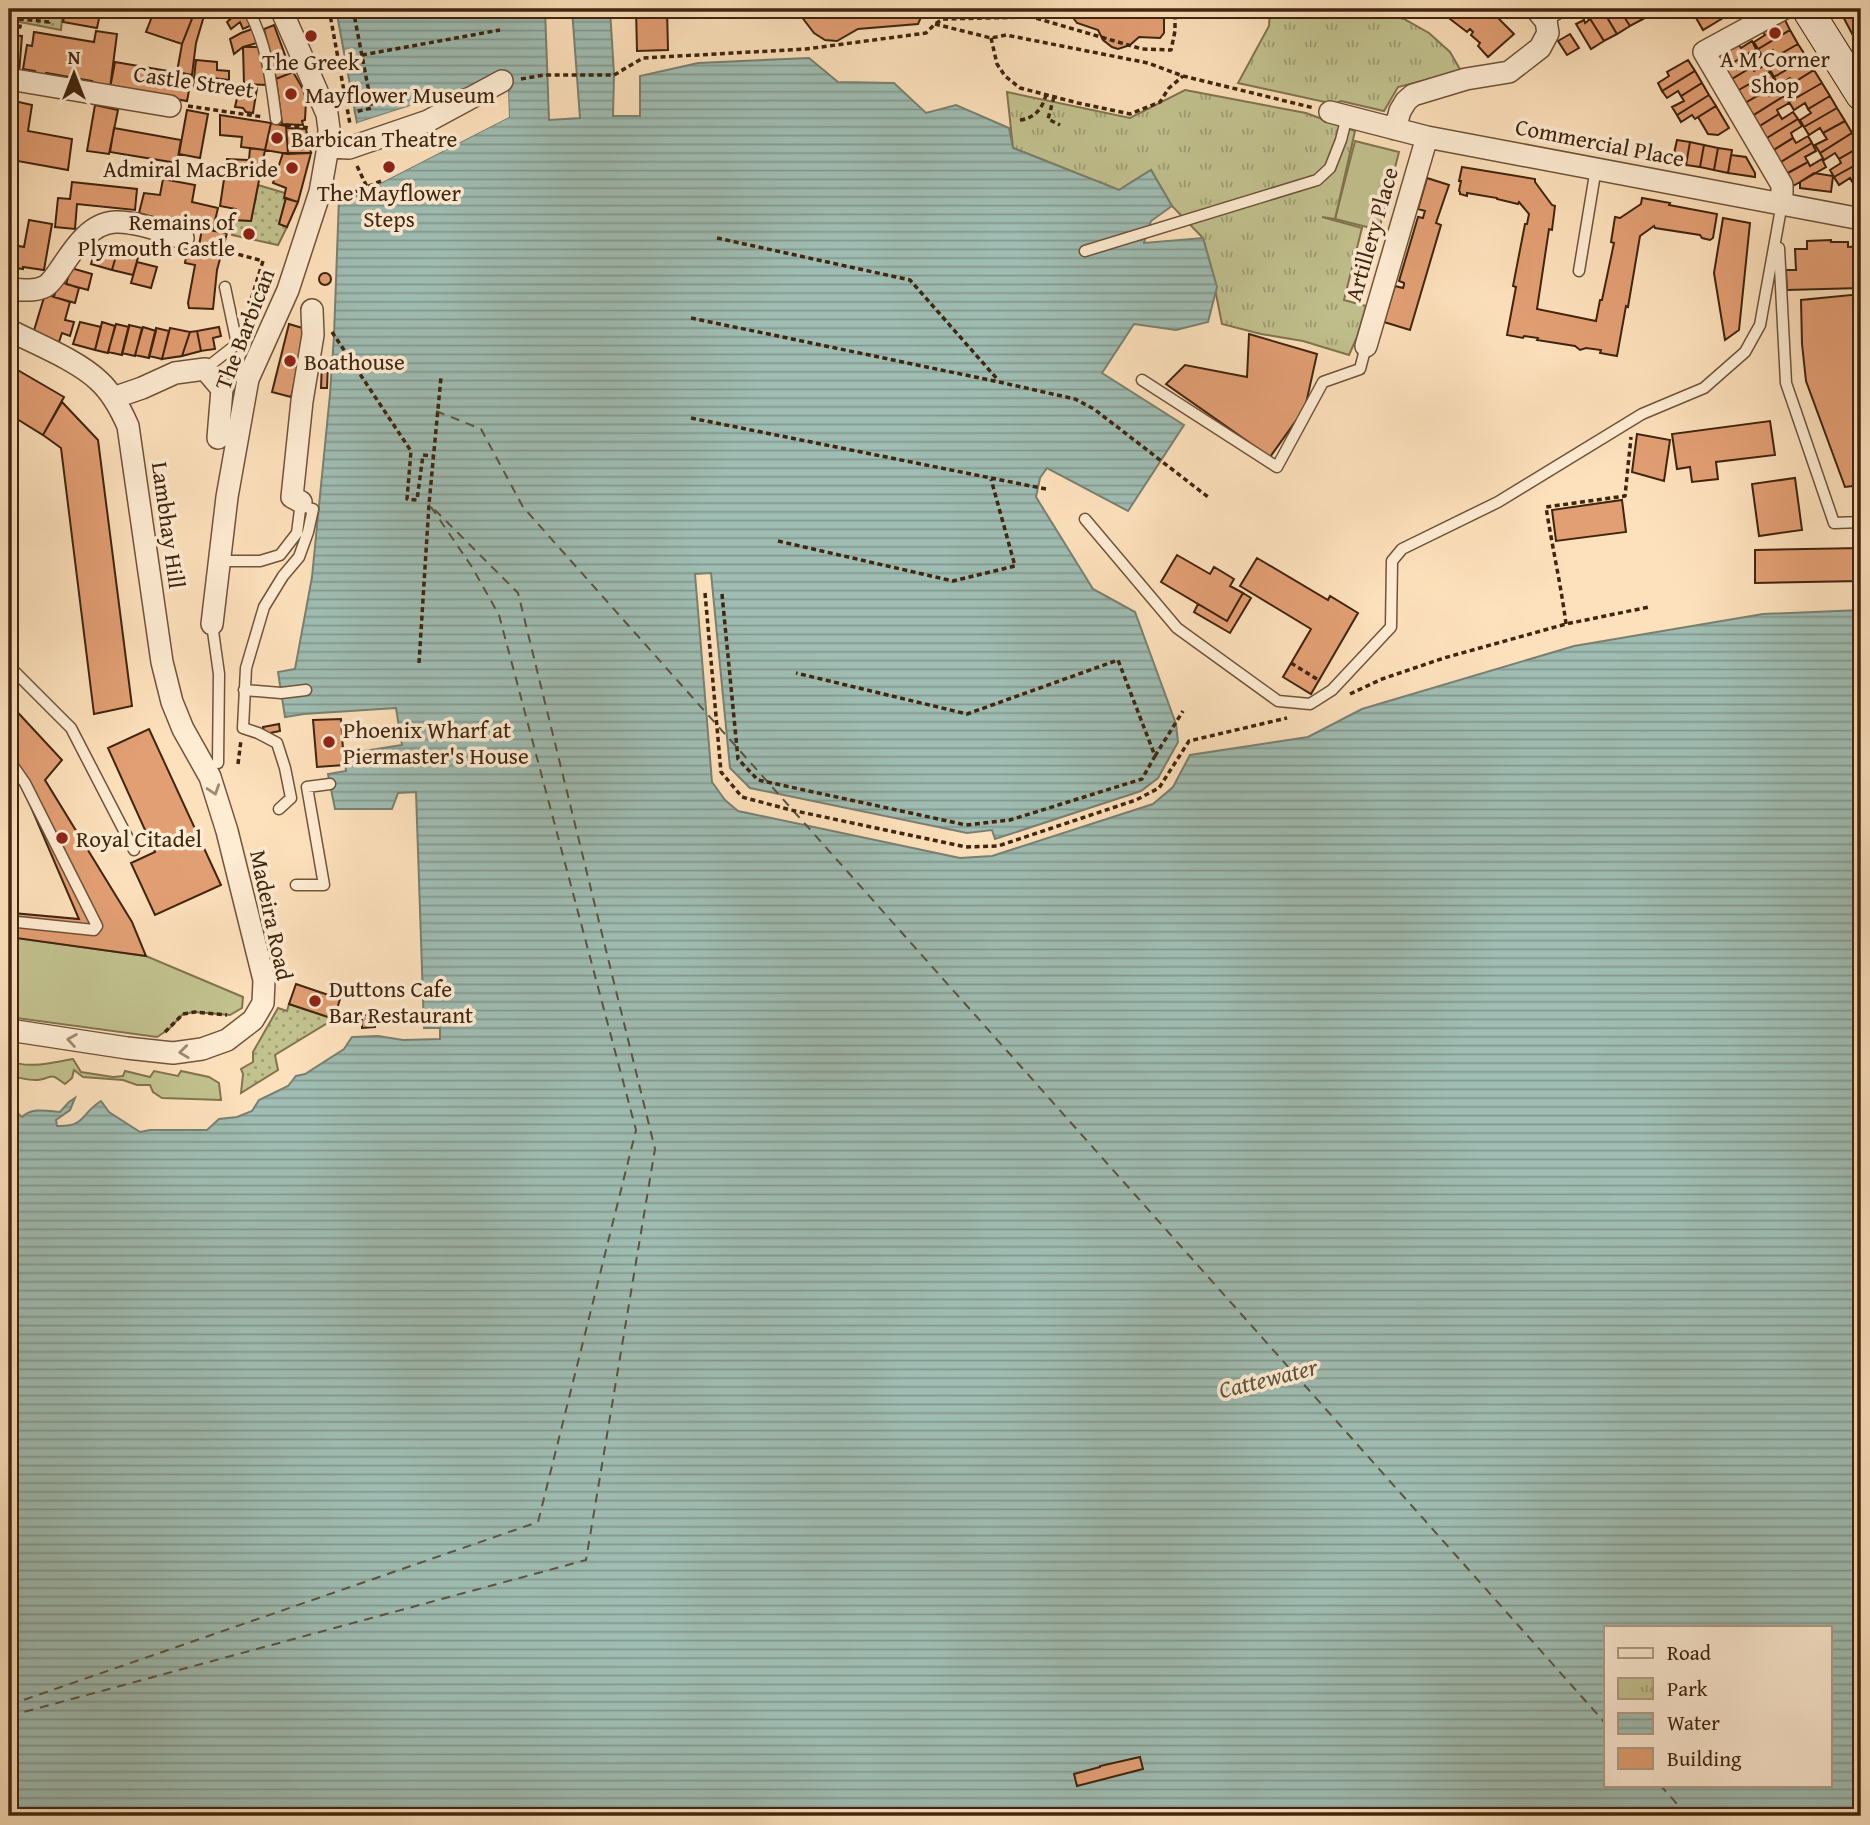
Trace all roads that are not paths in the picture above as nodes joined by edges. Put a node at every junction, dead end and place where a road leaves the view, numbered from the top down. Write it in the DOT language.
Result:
graph roads {
  1 [pos="248,9"];
  2 [pos="281,9"];
  3 [pos="1566,9"];
  4 [pos="1783,9"];
  5 [pos="1807,9"];
  6 [pos="1541,15"];
  7 [pos="9,79"];
  8 [pos="502,81"];
  9 [pos="1861,95"];
  10 [pos="170,106"];
  11 [pos="1339,114"];
  12 [pos="276,119"];
  13 [pos="1395,129"];
  14 [pos="1427,137"];
  15 [pos="335,141"];
  16 [pos="1595,168"];
  17 [pos="1782,203"];
  18 [pos="1861,219"];
  19 [pos="1778,232"];
  20 [pos="183,238"];
  21 [pos="1084,251"];
  22 [pos="1578,271"];
  23 [pos="225,287"];
  24 [pos="9,289"];
  25 [pos="312,310"];
  26 [pos="9,330"];
  27 [pos="1366,346"];
  28 [pos="205,369"];
  29 [pos="1142,380"];
  30 [pos="113,398"];
  31 [pos="218,438"];
  32 [pos="300,504"];
  33 [pos="1085,519"];
  34 [pos="1861,522"];
  35 [pos="219,561"];
  36 [pos="212,624"];
  37 [pos="162,662"];
  38 [pos="9,666"];
  39 [pos="244,690"];
  40 [pos="306,690"];
  41 [pos="9,760"];
  42 [pos="218,763"];
  43 [pos="330,784"];
  44 [pos="279,809"];
  45 [pos="134,850"];
  46 [pos="296,885"];
  47 [pos="9,917"];
  48 [pos="9,1030"];
  1 -- 12 [label="lane"];
  2 -- 15 [label="street, The Barbican"];
  3 -- 6 [label="lane"];
  4 -- 17 [label="street"];
  5 -- 9 [label="street"];
  6 -- 13 [label="street"];
  7 -- 10 [label="street, Castle Street"];
  8 -- 15 [label="street"];
  11 -- 13 [label="street, Commercial Place"];
  11 -- 21 [label="lane"];
  13 -- 14 [label="street, Commercial Place"];
  14 -- 16 [label="street, Commercial Place"];
  14 -- 27 [label="street, Artillery Place"];
  15 -- 35 [label="street, The Barbican"];
  16 -- 17 [label="street, Commercial Place"];
  16 -- 22 [label="lane"];
  17 -- 18 [label="street, Commercial Place"];
  17 -- 19 [label="lane"];
  19 -- 33 [label="lane"];
  19 -- 34 [label="lane"];
  20 -- 24 [label="street"];
  23 -- 28 [label="lane"];
  25 -- 32 [label="street"];
  26 -- 30 [label="street, Lambhay Hill"];
  27 -- 29 [label="lane"];
  28 -- 30 [label="street"];
  28 -- 31 [label="street"];
  30 -- 37 [label="street, Lambhay Hill"];
  32 -- 35 [label="lane"];
  32 -- 39 [label="lane"];
  35 -- 36 [label="street, The Barbican"];
  36 -- 42 [label="lane, The Barbican"];
  37 -- 48 [label="street, Madeira Road, one-way"];
  38 -- 45 [label="lane"];
  39 -- 40 [label="lane"];
  39 -- 44 [label="lane"];
  41 -- 47 [label="lane"];
  43 -- 46 [label="lane"];
}
